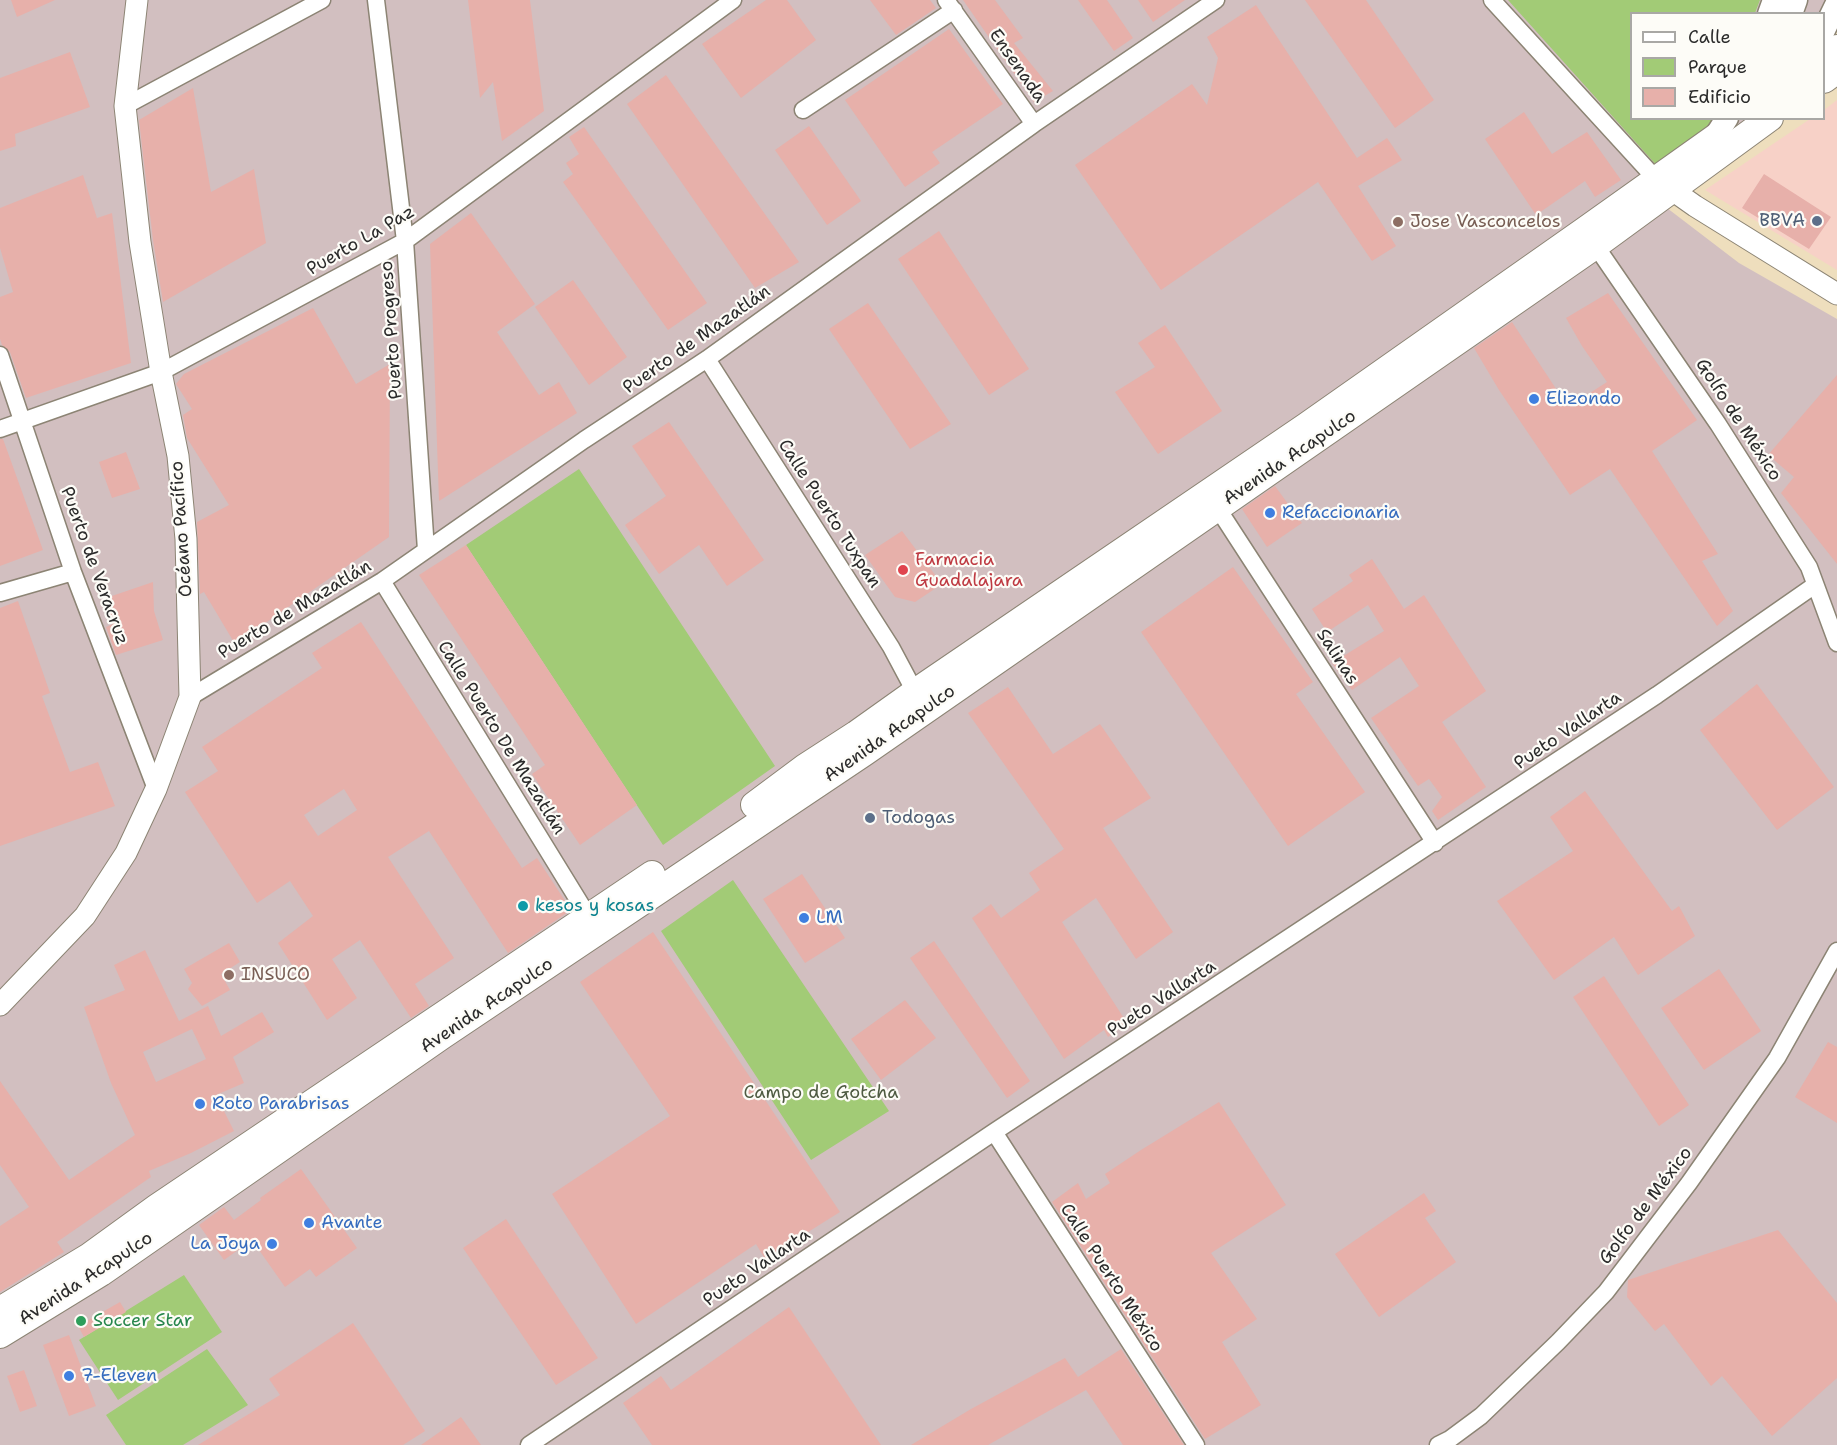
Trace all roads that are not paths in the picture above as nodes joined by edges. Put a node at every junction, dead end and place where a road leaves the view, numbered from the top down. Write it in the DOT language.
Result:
graph roads {
  1 [pos="137,0"];
  2 [pos="322,0"];
  3 [pos="376,0"];
  4 [pos="733,0"];
  5 [pos="1216,0"];
  6 [pos="1492,0"];
  7 [pos="1837,3"];
  8 [pos="950,5"];
  9 [pos="1825,28"];
  10 [pos="1837,70"];
  11 [pos="1825,79"];
  12 [pos="125,106"];
  13 [pos="803,110"];
  14 [pos="1738,120"];
  15 [pos="1767,120"];
  16 [pos="1035,124"];
  17 [pos="1720,128"];
  18 [pos="1663,184"];
  19 [pos="1590,238"];
  20 [pos="405,241"];
  21 [pos="1837,294"];
  22 [pos="0,355"];
  23 [pos="707,359"];
  24 [pos="161,372"];
  25 [pos="23,421"];
  26 [pos="0,429"];
  27 [pos="1212,500"];
  28 [pos="426,550"];
  29 [pos="73,572"];
  30 [pos="382,581"];
  31 [pos="1815,585"];
  32 [pos="0,593"];
  33 [pos="1837,643"];
  34 [pos="915,692"];
  35 [pos="190,697"];
  36 [pos="156,789"];
  37 [pos="1435,843"];
  38 [pos="588,916"];
  39 [pos="1837,951"];
  40 [pos="0,1005"];
  41 [pos="994,1132"];
  42 [pos="0,1310"];
  43 [pos="0,1335"];
  44 [pos="529,1445"];
  45 [pos="1196,1445"];
  46 [pos="1438,1445"];
  1 -- 12 [label="street, Océano Pacífico"];
  2 -- 12 [label="street"];
  3 -- 20 [label="street, Puerto Progreso"];
  4 -- 20 [label="street, Puerto La Paz"];
  5 -- 16 [label="street, Puerto de Mazatlán"];
  6 -- 18 [label="street"];
  7 -- 9 [label="main road"];
  8 -- 13 [label="street"];
  8 -- 16 [label="street, Ensenada"];
  10 -- 11 [label="main road"];
  12 -- 24 [label="street, Océano Pacífico"];
  14 -- 17 [label="main road, Avenida Acapulco"];
  15 -- 18 [label="main road, Avenida Acapulco"];
  16 -- 23 [label="street, Puerto de Mazatlán"];
  17 -- 18 [label="main road, Avenida Acapulco"];
  18 -- 19 [label="main road, Avenida Acapulco"];
  18 -- 21 [label="street"];
  19 -- 27 [label="main road, Avenida Acapulco"];
  19 -- 31 [label="street, Golfo de México"];
  20 -- 24 [label="street, Puerto La Paz"];
  20 -- 28 [label="street, Puerto Progreso"];
  22 -- 25 [label="street, Puerto de Veracruz"];
  23 -- 28 [label="street, Puerto de Mazatlán"];
  23 -- 34 [label="street, Calle Puerto Tuxpan"];
  24 -- 25 [label="street, Puerto La Paz"];
  24 -- 35 [label="street, Océano Pacífico"];
  25 -- 26 [label="street, Puerto La Paz"];
  25 -- 29 [label="street, Puerto de Veracruz"];
  27 -- 34 [label="main road, Avenida Acapulco"];
  27 -- 37 [label="street, Salinas"];
  27 -- 43 [label="main road, Avenida Acapulco"];
  28 -- 30 [label="street, Puerto de Mazatlán"];
  29 -- 32 [label="street"];
  29 -- 36 [label="street, Puerto de Veracruz"];
  30 -- 35 [label="street, Puerto de Mazatlán"];
  30 -- 38 [label="street, Calle Puerto De Mazatlán"];
  31 -- 33 [label="street, Golfo de México"];
  31 -- 37 [label="street, Pueto Vallarta"];
  34 -- 38 [label="main road, Avenida Acapulco"];
  35 -- 36 [label="street, Océano Pacífico"];
  36 -- 40 [label="street, Océano Pacífico"];
  37 -- 41 [label="street, Pueto Vallarta"];
  38 -- 42 [label="main road, Avenida Acapulco"];
  39 -- 46 [label="street, Golfo de México"];
  41 -- 44 [label="street, Pueto Vallarta"];
  41 -- 45 [label="street, Calle Puerto México"];
}
